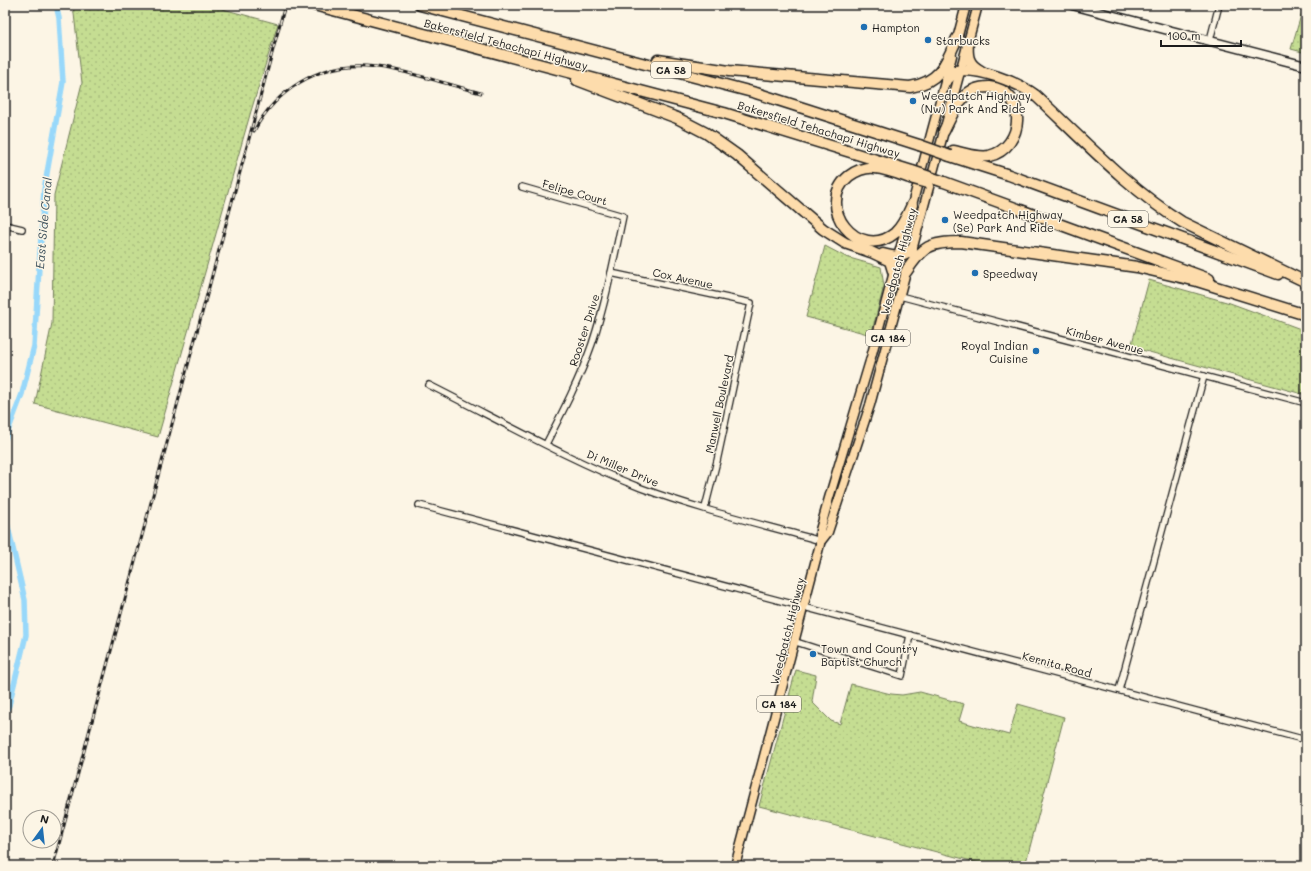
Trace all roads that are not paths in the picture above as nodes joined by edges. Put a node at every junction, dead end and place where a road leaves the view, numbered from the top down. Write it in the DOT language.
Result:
graph roads {
  1 [pos="314,5"];
  2 [pos="420,5"];
  3 [pos="966,5"];
  4 [pos="978,5"];
  5 [pos="1072,5"];
  6 [pos="1219,5"];
  7 [pos="508,28"];
  8 [pos="957,38"];
  9 [pos="1210,40"];
  10 [pos="968,41"];
  11 [pos="1306,66"];
  12 [pos="556,69"];
  13 [pos="960,70"];
  14 [pos="988,74"];
  15 [pos="946,81"];
  16 [pos="944,131"];
  17 [pos="950,153"];
  18 [pos="911,174"];
  19 [pos="522,187"];
  20 [pos="912,205"];
  21 [pos="623,216"];
  22 [pos="5,225"];
  23 [pos="22,230"];
  24 [pos="912,249"];
  25 [pos="871,252"];
  26 [pos="898,257"];
  27 [pos="906,272"];
  28 [pos="611,273"];
  29 [pos="894,274"];
  30 [pos="1306,283"];
  31 [pos="900,296"];
  32 [pos="751,303"];
  33 [pos="1306,314"];
  34 [pos="1204,376"];
  35 [pos="429,385"];
  36 [pos="1306,403"];
  37 [pos="546,444"];
  38 [pos="419,505"];
  39 [pos="705,508"];
  40 [pos="821,541"];
  41 [pos="804,607"];
  42 [pos="910,635"];
  43 [pos="796,642"];
  44 [pos="1119,690"];
  45 [pos="1306,740"];
  46 [pos="735,866"];
  1 -- 12 [label="highway, Bakersfield Tehachapi Highway / CA 58"];
  2 -- 7 [label="highway, Bakersfield Tehachapi Highway / CA 58"];
  3 -- 8 [label="main road, Weedpatch Highway / CA 184"];
  4 -- 10 [label="main road, Weedpatch Highway / CA 184"];
  5 -- 9 [label="main road"];
  6 -- 9 [label="street"];
  7 -- 8 [label="highway"];
  7 -- 17 [label="highway, Bakersfield Tehachapi Highway / CA 58, bridge"];
  8 -- 15 [label="main road, Weedpatch Highway / CA 184"];
  9 -- 11 [label="main road"];
  10 -- 13 [label="main road, Weedpatch Highway / CA 184"];
  10 -- 14 [label="highway"];
  12 -- 18 [label="highway, Bakersfield Tehachapi Highway / CA 58"];
  12 -- 25 [label="highway"];
  13 -- 14 [label="highway"];
  13 -- 15 [label="highway"];
  13 -- 16 [label="main road, Weedpatch Highway / CA 184"];
  14 -- 30 [label="highway"];
  15 -- 20 [label="main road, Weedpatch Highway / CA 184"];
  16 -- 17 [label="highway"];
  16 -- 24 [label="main road, Weedpatch Highway / CA 184"];
  17 -- 30 [label="highway, CA 58"];
  18 -- 20 [label="highway"];
  18 -- 33 [label="highway, Bakersfield Tehachapi Highway / CA 58, bridge"];
  19 -- 21 [label="street, Felipe Court"];
  20 -- 26 [label="main road, Weedpatch Highway / CA 184"];
  21 -- 28 [label="street, Rooster Drive"];
  22 -- 23 [label="street"];
  24 -- 26 [label="highway"];
  24 -- 27 [label="main road, Weedpatch Highway / CA 184"];
  25 -- 26 [label="highway"];
  25 -- 29 [label="highway"];
  26 -- 29 [label="main road, Weedpatch Highway / CA 184"];
  27 -- 31 [label="main road, Weedpatch Highway / CA 184"];
  27 -- 33 [label="highway"];
  28 -- 32 [label="street, Cox Avenue"];
  28 -- 37 [label="street, Rooster Drive"];
  29 -- 40 [label="main road, Weedpatch Highway / CA 184"];
  31 -- 34 [label="street, Kimber Avenue"];
  31 -- 40 [label="main road, Weedpatch Highway / CA 184"];
  32 -- 39 [label="street, Manwell Boulevard"];
  34 -- 36 [label="street, Kimber Avenue"];
  34 -- 44 [label="street"];
  35 -- 37 [label="street, Di Miller Drive"];
  37 -- 39 [label="street, Di Miller Drive"];
  38 -- 41 [label="street, Kernita Road"];
  39 -- 40 [label="street, Di Miller Drive"];
  40 -- 41 [label="main road, Weedpatch Highway / CA 184"];
  41 -- 42 [label="street, Kernita Road"];
  41 -- 43 [label="main road, Weedpatch Highway / CA 184"];
  42 -- 43 [label="street"];
  42 -- 44 [label="street, Kernita Road"];
  43 -- 46 [label="main road, Weedpatch Highway / CA 184"];
  44 -- 45 [label="street, Kernita Road"];
}
